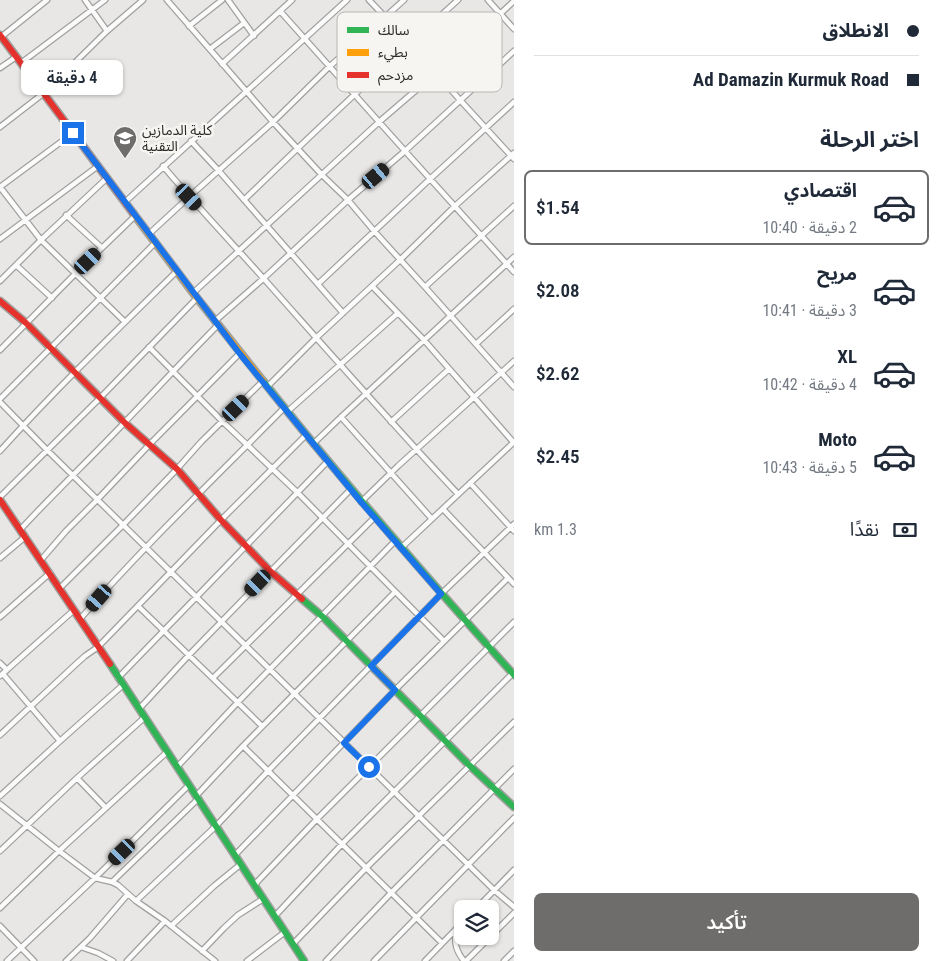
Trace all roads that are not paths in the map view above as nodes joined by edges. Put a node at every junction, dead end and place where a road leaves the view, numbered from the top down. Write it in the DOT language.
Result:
graph roads {
  1 [pos="47,0"];
  2 [pos="85,0"];
  3 [pos="104,0"];
  4 [pos="143,0"];
  5 [pos="167,0"];
  6 [pos="222,0"];
  7 [pos="228,0"];
  8 [pos="292,0"];
  9 [pos="347,0"];
  10 [pos="369,0"];
  11 [pos="404,0"];
  12 [pos="458,0"];
  13 [pos="488,0"];
  14 [pos="514,1"];
  15 [pos="92,10"];
  16 [pos="280,11"];
  17 [pos="381,12"];
  18 [pos="391,12"];
  19 [pos="444,12"];
  20 [pos="498,12"];
  21 [pos="502,12"];
  22 [pos="502,16"];
  23 [pos="244,23"];
  24 [pos="189,26"];
  25 [pos="514,29"];
  26 [pos="107,31"];
  27 [pos="1,36"];
  28 [pos="254,36"];
  29 [pos="304,38"];
  30 [pos="210,49"];
  31 [pos="514,50"];
  32 [pos="16,57"];
  33 [pos="337,60"];
  34 [pos="502,61"];
  35 [pos="21,64"];
  36 [pos="222,64"];
  37 [pos="329,67"];
  38 [pos="0,68"];
  39 [pos="337,76"];
  40 [pos="246,91"];
  41 [pos="351,92"];
  42 [pos="357,92"];
  43 [pos="414,92"];
  44 [pos="453,92"];
  45 [pos="469,92"];
  46 [pos="44,93"];
  47 [pos="354,95"];
  48 [pos="460,100"];
  49 [pos="514,102"];
  50 [pos="273,122"];
  51 [pos="379,122"];
  52 [pos="0,127"];
  53 [pos="486,128"];
  54 [pos="73,133"];
  55 [pos="191,141"];
  56 [pos="298,147"];
  57 [pos="405,151"];
  58 [pos="513,156"];
  59 [pos="98,166"];
  60 [pos="164,166"];
  61 [pos="219,170"];
  62 [pos="322,175"];
  63 [pos="107,177"];
  64 [pos="430,179"];
  65 [pos="0,187"];
  66 [pos="189,197"];
  67 [pos="244,200"];
  68 [pos="348,200"];
  69 [pos="125,202"];
  70 [pos="455,206"];
  71 [pos="514,206"];
  72 [pos="66,216"];
  73 [pos="135,216"];
  74 [pos="25,220"];
  75 [pos="266,226"];
  76 [pos="375,232"];
  77 [pos="150,234"];
  78 [pos="481,236"];
  79 [pos="0,239"];
  80 [pos="40,240"];
  81 [pos="156,242"];
  82 [pos="102,248"];
  83 [pos="239,251"];
  84 [pos="290,253"];
  85 [pos="514,257"];
  86 [pos="400,260"];
  87 [pos="507,264"];
  88 [pos="16,265"];
  89 [pos="177,271"];
  90 [pos="514,272"];
  91 [pos="75,274"];
  92 [pos="264,278"];
  93 [pos="0,281"];
  94 [pos="318,284"];
  95 [pos="372,286"];
  96 [pos="425,286"];
  97 [pos="195,296"];
  98 [pos="52,298"];
  99 [pos="100,298"];
  100 [pos="0,301"];
  101 [pos="514,309"];
  102 [pos="343,313"];
  103 [pos="398,313"];
  104 [pos="451,316"];
  105 [pos="124,322"];
  106 [pos="216,323"];
  107 [pos="26,324"];
  108 [pos="316,338"];
  109 [pos="424,340"];
  110 [pos="476,344"];
  111 [pos="150,347"];
  112 [pos="51,349"];
  113 [pos="0,350"];
  114 [pos="240,354"];
  115 [pos="514,361"];
  116 [pos="340,364"];
  117 [pos="449,369"];
  118 [pos="173,371"];
  119 [pos="74,373"];
  120 [pos="500,373"];
  121 [pos="265,385"];
  122 [pos="514,387"];
  123 [pos="366,394"];
  124 [pos="198,396"];
  125 [pos="100,398"];
  126 [pos="473,398"];
  127 [pos="0,400"];
  128 [pos="285,410"];
  129 [pos="340,417"];
  130 [pos="222,421"];
  131 [pos="391,422"];
  132 [pos="125,423"];
  133 [pos="23,425"];
  134 [pos="306,435"];
  135 [pos="514,442"];
  136 [pos="149,444"];
  137 [pos="248,444"];
  138 [pos="313,444"];
  139 [pos="47,450"];
  140 [pos="416,450"];
  141 [pos="0,451"];
  142 [pos="328,461"];
  143 [pos="273,468"];
  144 [pos="176,470"];
  145 [pos="391,473"];
  146 [pos="73,475"];
  147 [pos="470,483"];
  148 [pos="351,489"];
  149 [pos="298,493"];
  150 [pos="198,494"];
  151 [pos="458,494"];
  152 [pos="0,499"];
  153 [pos="98,500"];
  154 [pos="361,502"];
  155 [pos="443,509"];
  156 [pos="322,518"];
  157 [pos="375,518"];
  158 [pos="432,519"];
  159 [pos="221,520"];
  160 [pos="123,525"];
  161 [pos="513,527"];
  162 [pos="20,530"];
  163 [pos="25,537"];
  164 [pos="396,541"];
  165 [pos="348,544"];
  166 [pos="246,546"];
  167 [pos="146,548"];
  168 [pos="401,548"];
  169 [pos="484,552"];
  170 [pos="0,558"];
  171 [pos="41,560"];
  172 [pos="371,567"];
  173 [pos="270,571"];
  174 [pos="50,573"];
  175 [pos="171,573"];
  176 [pos="508,578"];
  177 [pos="514,584"];
  178 [pos="60,588"];
  179 [pos="395,592"];
  180 [pos="297,594"];
  181 [pos="441,594"];
  182 [pos="196,598"];
  183 [pos="138,606"];
  184 [pos="74,610"];
  185 [pos="1,614"];
  186 [pos="420,616"];
  187 [pos="323,617"];
  188 [pos="80,619"];
  189 [pos="465,621"];
  190 [pos="221,622"];
  191 [pos="514,622"];
  192 [pos="164,630"];
  193 [pos="346,641"];
  194 [pos="444,641"];
  195 [pos="246,646"];
  196 [pos="98,647"];
  197 [pos="489,648"];
  198 [pos="189,655"];
  199 [pos="0,662"];
  200 [pos="371,666"];
  201 [pos="270,670"];
  202 [pos="3,673"];
  203 [pos="514,674"];
  204 [pos="118,678"];
  205 [pos="213,678"];
  206 [pos="123,685"];
  207 [pos="395,690"];
  208 [pos="294,694"];
  209 [pos="238,702"];
  210 [pos="30,707"];
  211 [pos="139,709"];
  212 [pos="421,716"];
  213 [pos="144,718"];
  214 [pos="320,719"];
  215 [pos="514,722"];
  216 [pos="262,726"];
  217 [pos="0,735"];
  218 [pos="445,740"];
  219 [pos="60,741"];
  220 [pos="344,743"];
  221 [pos="243,746"];
  222 [pos="167,752"];
  223 [pos="470,765"];
  224 [pos="177,767"];
  225 [pos="369,767"];
  226 [pos="514,769"];
  227 [pos="268,771"];
  228 [pos="77,778"];
  229 [pos="189,785"];
  230 [pos="495,789"];
  231 [pos="394,792"];
  232 [pos="0,796"];
  233 [pos="293,796"];
  234 [pos="197,798"];
  235 [pos="0,804"];
  236 [pos="514,807"];
  237 [pos="106,808"];
  238 [pos="419,816"];
  239 [pos="514,818"];
  240 [pos="317,819"];
  241 [pos="28,826"];
  242 [pos="216,826"];
  243 [pos="444,840"];
  244 [pos="342,844"];
  245 [pos="0,851"];
  246 [pos="59,852"];
  247 [pos="235,855"];
  248 [pos="241,864"];
  249 [pos="468,864"];
  250 [pos="366,868"];
  251 [pos="514,870"];
  252 [pos="95,878"];
  253 [pos="112,882"];
  254 [pos="256,887"];
  255 [pos="494,890"];
  256 [pos="391,893"];
  257 [pos="128,894"];
  258 [pos="263,898"];
  259 [pos="485,900"];
  260 [pos="136,901"];
  261 [pos="514,907"];
  262 [pos="0,908"];
  263 [pos="514,912"];
  264 [pos="274,916"];
  265 [pos="416,918"];
  266 [pos="165,921"];
  267 [pos="0,926"];
  268 [pos="171,926"];
  269 [pos="454,931"];
  270 [pos="285,932"];
  271 [pos="442,943"];
  272 [pos="293,944"];
  273 [pos="455,945"];
  274 [pos="81,947"];
  275 [pos="22,948"];
  276 [pos="202,951"];
  277 [pos="514,951"];
  278 [pos="7,961"];
  279 [pos="34,961"];
  280 [pos="66,961"];
  281 [pos="113,961"];
  282 [pos="127,961"];
  283 [pos="215,961"];
  284 [pos="247,961"];
  285 [pos="304,961"];
  286 [pos="326,961"];
  287 [pos="374,961"];
  288 [pos="425,961"];
  289 [pos="465,961"];
  290 [pos="504,961"];
  1 -- 27 [label="street"];
  2 -- 15 [label="street"];
  3 -- 15 [label="street"];
  4 -- 26 [label="street"];
  5 -- 24 [label="street"];
  6 -- 24 [label="street"];
  7 -- 23 [label="street"];
  8 -- 16 [label="street"];
  9 -- 29 [label="street"];
  10 -- 17 [label="street"];
  11 -- 18 [label="street"];
  12 -- 19 [label="street"];
  13 -- 20 [label="street"];
  14 -- 21 [label="street"];
  15 -- 26 [label="street"];
  15 -- 35 [label="street"];
  16 -- 28 [label="street"];
  16 -- 29 [label="street"];
  22 -- 25 [label="street"];
  23 -- 28 [label="street"];
  23 -- 30 [label="street"];
  24 -- 30 [label="street"];
  26 -- 46 [label="street"];
  27 -- 32 [label="main road"];
  28 -- 36 [label="street"];
  29 -- 37 [label="street"];
  29 -- 40 [label="street"];
  30 -- 36 [label="street"];
  31 -- 34 [label="street"];
  32 -- 35 [label="main road"];
  32 -- 38 [label="street"];
  33 -- 37 [label="street"];
  35 -- 46 [label="main road"];
  36 -- 40 [label="street"];
  37 -- 39 [label="street"];
  37 -- 50 [label="street"];
  40 -- 50 [label="street"];
  40 -- 55 [label="street"];
  41 -- 47 [label="street"];
  42 -- 47 [label="street"];
  43 -- 51 [label="street"];
  44 -- 48 [label="street"];
  45 -- 48 [label="street"];
  46 -- 52 [label="street"];
  46 -- 54 [label="main road"];
  47 -- 51 [label="street"];
  47 -- 56 [label="street"];
  48 -- 53 [label="street"];
  48 -- 57 [label="street"];
  49 -- 53 [label="street"];
  50 -- 56 [label="street"];
  50 -- 61 [label="street"];
  51 -- 57 [label="street"];
  51 -- 62 [label="street"];
  53 -- 58 [label="street"];
  53 -- 64 [label="street"];
  54 -- 59 [label="main road"];
  54 -- 65 [label="street"];
  55 -- 60 [label="street"];
  55 -- 61 [label="street"];
  56 -- 62 [label="street"];
  56 -- 67 [label="street"];
  57 -- 64 [label="street"];
  57 -- 68 [label="street"];
  58 -- 70 [label="street"];
  59 -- 63 [label="main road"];
  59 -- 74 [label="street"];
  60 -- 66 [label="street"];
  60 -- 69 [label="street"];
  61 -- 66 [label="street"];
  61 -- 67 [label="street"];
  62 -- 68 [label="street"];
  62 -- 75 [label="street"];
  63 -- 69 [label="main road"];
  63 -- 72 [label="street"];
  64 -- 70 [label="street"];
  64 -- 76 [label="street"];
  65 -- 74 [label="street"];
  66 -- 77 [label="street"];
  66 -- 83 [label="street"];
  67 -- 75 [label="street"];
  68 -- 76 [label="street"];
  68 -- 84 [label="street"];
  69 -- 73 [label="main road"];
  70 -- 78 [label="street"];
  70 -- 86 [label="street"];
  71 -- 78 [label="street"];
  72 -- 80 [label="street"];
  72 -- 82 [label="street"];
  73 -- 77 [label="main road"];
  73 -- 82 [label="street"];
  74 -- 79 [label="street"];
  74 -- 80 [label="street"];
  75 -- 83 [label="street"];
  75 -- 84 [label="street"];
  76 -- 86 [label="street"];
  76 -- 94 [label="street"];
  77 -- 81 [label="main road"];
  78 -- 87 [label="street"];
  78 -- 96 [label="street"];
  80 -- 88 [label="street"];
  80 -- 91 [label="street"];
  81 -- 89 [label="main road"];
  81 -- 99 [label="street"];
  82 -- 91 [label="street"];
  83 -- 92 [label="street"];
  83 -- 97 [label="street"];
  84 -- 92 [label="street"];
  84 -- 94 [label="street"];
  85 -- 87 [label="street"];
  86 -- 95 [label="street"];
  86 -- 96 [label="street"];
  87 -- 90 [label="street"];
  87 -- 104 [label="street"];
  88 -- 93 [label="street"];
  88 -- 98 [label="street"];
  89 -- 97 [label="main road"];
  89 -- 105 [label="street"];
  91 -- 98 [label="street"];
  91 -- 99 [label="street"];
  92 -- 106 [label="street"];
  92 -- 108 [label="street"];
  94 -- 102 [label="street"];
  95 -- 102 [label="street"];
  95 -- 103 [label="street"];
  96 -- 104 [label="street"];
  97 -- 106 [label="main road"];
  97 -- 111 [label="street"];
  98 -- 107 [label="street"];
  99 -- 105 [label="street"];
  99 -- 112 [label="street"];
  100 -- 107 [label="main road"];
  101 -- 110 [label="street"];
  102 -- 108 [label="street"];
  103 -- 109 [label="street"];
  103 -- 116 [label="street"];
  104 -- 109 [label="street"];
  104 -- 110 [label="street"];
  105 -- 119 [label="street"];
  106 -- 114 [label="main road"];
  106 -- 118 [label="street"];
  107 -- 112 [label="main road"];
  107 -- 113 [label="street"];
  108 -- 116 [label="street"];
  108 -- 121 [label="street"];
  109 -- 117 [label="street"];
  109 -- 123 [label="street"];
  110 -- 120 [label="street"];
  111 -- 118 [label="street"];
  111 -- 125 [label="street"];
  112 -- 119 [label="main road"];
  112 -- 127 [label="street"];
  114 -- 121 [label="main road"];
  114 -- 124 [label="street"];
  115 -- 120 [label="street"];
  116 -- 123 [label="street"];
  116 -- 128 [label="street"];
  117 -- 126 [label="street"];
  117 -- 131 [label="street"];
  118 -- 124 [label="street"];
  118 -- 132 [label="street"];
  119 -- 125 [label="main road"];
  119 -- 133 [label="street"];
  120 -- 122 [label="street"];
  120 -- 126 [label="street"];
  121 -- 128 [label="main road"];
  121 -- 130 [label="street"];
  123 -- 129 [label="street"];
  123 -- 131 [label="street"];
  124 -- 130 [label="street"];
  124 -- 136 [label="street"];
  125 -- 132 [label="main road"];
  125 -- 139 [label="street"];
  126 -- 135 [label="street"];
  126 -- 140 [label="street"];
  127 -- 133 [label="street"];
  128 -- 134 [label="main road"];
  128 -- 137 [label="street"];
  129 -- 138 [label="street"];
  129 -- 145 [label="street"];
  130 -- 137 [label="street"];
  130 -- 144 [label="street"];
  131 -- 140 [label="street"];
  132 -- 136 [label="main road"];
  132 -- 146 [label="street"];
  133 -- 139 [label="street"];
  133 -- 141 [label="street"];
  134 -- 138 [label="main road"];
  134 -- 143 [label="street"];
  135 -- 147 [label="street"];
  136 -- 144 [label="main road"];
  136 -- 153 [label="street"];
  137 -- 143 [label="street"];
  137 -- 150 [label="street"];
  138 -- 142 [label="main road"];
  139 -- 146 [label="street"];
  139 -- 152 [label="street"];
  140 -- 145 [label="street"];
  140 -- 151 [label="street"];
  142 -- 148 [label="main road"];
  142 -- 149 [label="street"];
  143 -- 149 [label="street"];
  143 -- 159 [label="street"];
  144 -- 150 [label="main road"];
  144 -- 160 [label="street"];
  145 -- 154 [label="street"];
  145 -- 158 [label="street"];
  146 -- 153 [label="street"];
  146 -- 162 [label="street"];
  147 -- 151 [label="street"];
  147 -- 161 [label="street"];
  148 -- 154 [label="main road"];
  148 -- 156 [label="street"];
  149 -- 156 [label="street"];
  149 -- 166 [label="street"];
  150 -- 159 [label="main road"];
  150 -- 167 [label="street"];
  151 -- 155 [label="street"];
  152 -- 162 [label="main road"];
  153 -- 160 [label="street"];
  153 -- 171 [label="street"];
  154 -- 157 [label="main road"];
  155 -- 158 [label="street"];
  155 -- 169 [label="street"];
  156 -- 165 [label="street"];
  156 -- 173 [label="street"];
  157 -- 164 [label="main road"];
  157 -- 165 [label="street"];
  158 -- 168 [label="street"];
  159 -- 166 [label="main road"];
  159 -- 175 [label="street"];
  160 -- 167 [label="street"];
  160 -- 178 [label="street"];
  161 -- 169 [label="street"];
  162 -- 163 [label="main road"];
  163 -- 170 [label="street"];
  163 -- 171 [label="main road"];
  164 -- 168 [label="main road"];
  164 -- 172 [label="street"];
  165 -- 172 [label="street"];
  165 -- 180 [label="street"];
  166 -- 173 [label="main road"];
  166 -- 182 [label="street"];
  167 -- 175 [label="street"];
  167 -- 188 [label="street"];
  168 -- 181 [label="main road"];
  169 -- 176 [label="street"];
  169 -- 181 [label="street"];
  171 -- 174 [label="main road"];
  172 -- 179 [label="street"];
  172 -- 187 [label="street"];
  173 -- 180 [label="main road"];
  173 -- 190 [label="street"];
  174 -- 178 [label="main road"];
  174 -- 185 [label="street"];
  175 -- 182 [label="street"];
  175 -- 183 [label="street"];
  176 -- 177 [label="street"];
  176 -- 189 [label="street"];
  178 -- 184 [label="main road"];
  179 -- 186 [label="street"];
  179 -- 193 [label="street"];
  180 -- 187 [label="main road"];
  180 -- 195 [label="street"];
  181 -- 186 [label="street"];
  181 -- 189 [label="main road"];
  182 -- 190 [label="street"];
  182 -- 192 [label="street"];
  183 -- 192 [label="street"];
  183 -- 196 [label="street"];
  184 -- 188 [label="main road"];
  184 -- 202 [label="street"];
  186 -- 194 [label="street"];
  186 -- 200 [label="street"];
  187 -- 193 [label="main road"];
  187 -- 201 [label="street"];
  188 -- 196 [label="main road"];
  189 -- 194 [label="street"];
  189 -- 197 [label="main road"];
  190 -- 195 [label="street"];
  190 -- 198 [label="street"];
  191 -- 197 [label="street"];
  192 -- 198 [label="street"];
  192 -- 204 [label="street"];
  193 -- 200 [label="main road"];
  193 -- 208 [label="street"];
  194 -- 207 [label="street"];
  195 -- 201 [label="street"];
  195 -- 205 [label="street"];
  196 -- 204 [label="main road"];
  196 -- 210 [label="street"];
  197 -- 203 [label="main road"];
  197 -- 212 [label="street"];
  198 -- 205 [label="street"];
  198 -- 211 [label="street"];
  199 -- 202 [label="street"];
  200 -- 207 [label="main road"];
  200 -- 214 [label="street"];
  201 -- 208 [label="street"];
  201 -- 209 [label="street"];
  202 -- 210 [label="street"];
  203 -- 218 [label="street"];
  204 -- 206 [label="main road"];
  205 -- 209 [label="street"];
  206 -- 211 [label="main road"];
  206 -- 219 [label="street"];
  207 -- 212 [label="main road"];
  207 -- 220 [label="street"];
  208 -- 214 [label="street"];
  208 -- 216 [label="street"];
  209 -- 216 [label="street"];
  209 -- 224 [label="street"];
  210 -- 217 [label="street"];
  210 -- 219 [label="street"];
  211 -- 213 [label="main road"];
  212 -- 218 [label="main road"];
  212 -- 225 [label="street"];
  213 -- 222 [label="main road"];
  213 -- 228 [label="street"];
  214 -- 220 [label="street"];
  214 -- 227 [label="street"];
  215 -- 223 [label="street"];
  216 -- 221 [label="street"];
  218 -- 223 [label="main road"];
  218 -- 231 [label="street"];
  219 -- 232 [label="street"];
  220 -- 225 [label="street"];
  220 -- 233 [label="street"];
  221 -- 227 [label="street"];
  221 -- 234 [label="street"];
  222 -- 224 [label="main road"];
  222 -- 237 [label="street"];
  223 -- 230 [label="main road"];
  223 -- 238 [label="street"];
  224 -- 229 [label="main road"];
  225 -- 231 [label="street"];
  225 -- 240 [label="street"];
  226 -- 230 [label="street"];
  227 -- 233 [label="street"];
  227 -- 242 [label="street"];
  228 -- 237 [label="street"];
  228 -- 241 [label="street"];
  229 -- 234 [label="main road"];
  229 -- 252 [label="street"];
  230 -- 236 [label="main road"];
  230 -- 243 [label="street"];
  231 -- 238 [label="street"];
  231 -- 244 [label="street"];
  233 -- 240 [label="street"];
  233 -- 247 [label="street"];
  234 -- 242 [label="main road"];
  234 -- 253 [label="street"];
  235 -- 241 [label="street"];
  237 -- 246 [label="street"];
  238 -- 243 [label="street"];
  238 -- 250 [label="street"];
  239 -- 249 [label="street"];
  240 -- 244 [label="street"];
  240 -- 254 [label="street"];
  241 -- 245 [label="street"];
  241 -- 246 [label="street"];
  242 -- 247 [label="main road"];
  242 -- 260 [label="street"];
  243 -- 249 [label="street"];
  243 -- 256 [label="street"];
  244 -- 250 [label="street"];
  244 -- 264 [label="street"];
  246 -- 252 [label="street"];
  246 -- 262 [label="street"];
  247 -- 248 [label="main road"];
  248 -- 254 [label="main road"];
  248 -- 268 [label="street"];
  249 -- 255 [label="street"];
  249 -- 265 [label="street"];
  250 -- 256 [label="street"];
  250 -- 272 [label="street"];
  251 -- 255 [label="street"];
  252 -- 253 [label="street"];
  252 -- 275 [label="street"];
  253 -- 257 [label="street"];
  254 -- 258 [label="main road"];
  255 -- 259 [label="street"];
  255 -- 261 [label="street"];
  256 -- 265 [label="street"];
  256 -- 286 [label="street"];
  257 -- 260 [label="street"];
  257 -- 274 [label="street"];
  258 -- 264 [label="main road"];
  258 -- 276 [label="street"];
  260 -- 266 [label="street"];
  263 -- 289 [label="street"];
  264 -- 270 [label="main road"];
  265 -- 271 [label="street"];
  265 -- 287 [label="street"];
  266 -- 268 [label="street"];
  266 -- 282 [label="street"];
  267 -- 275 [label="street"];
  268 -- 276 [label="street"];
  269 -- 271 [label="street"];
  270 -- 272 [label="main road"];
  270 -- 284 [label="street"];
  271 -- 288 [label="street"];
  272 -- 285 [label="main road"];
  273 -- 289 [label="street"];
  274 -- 280 [label="street"];
  274 -- 281 [label="street"];
  275 -- 278 [label="street"];
  275 -- 279 [label="street"];
  276 -- 283 [label="street"];
  277 -- 290 [label="street"];
}
